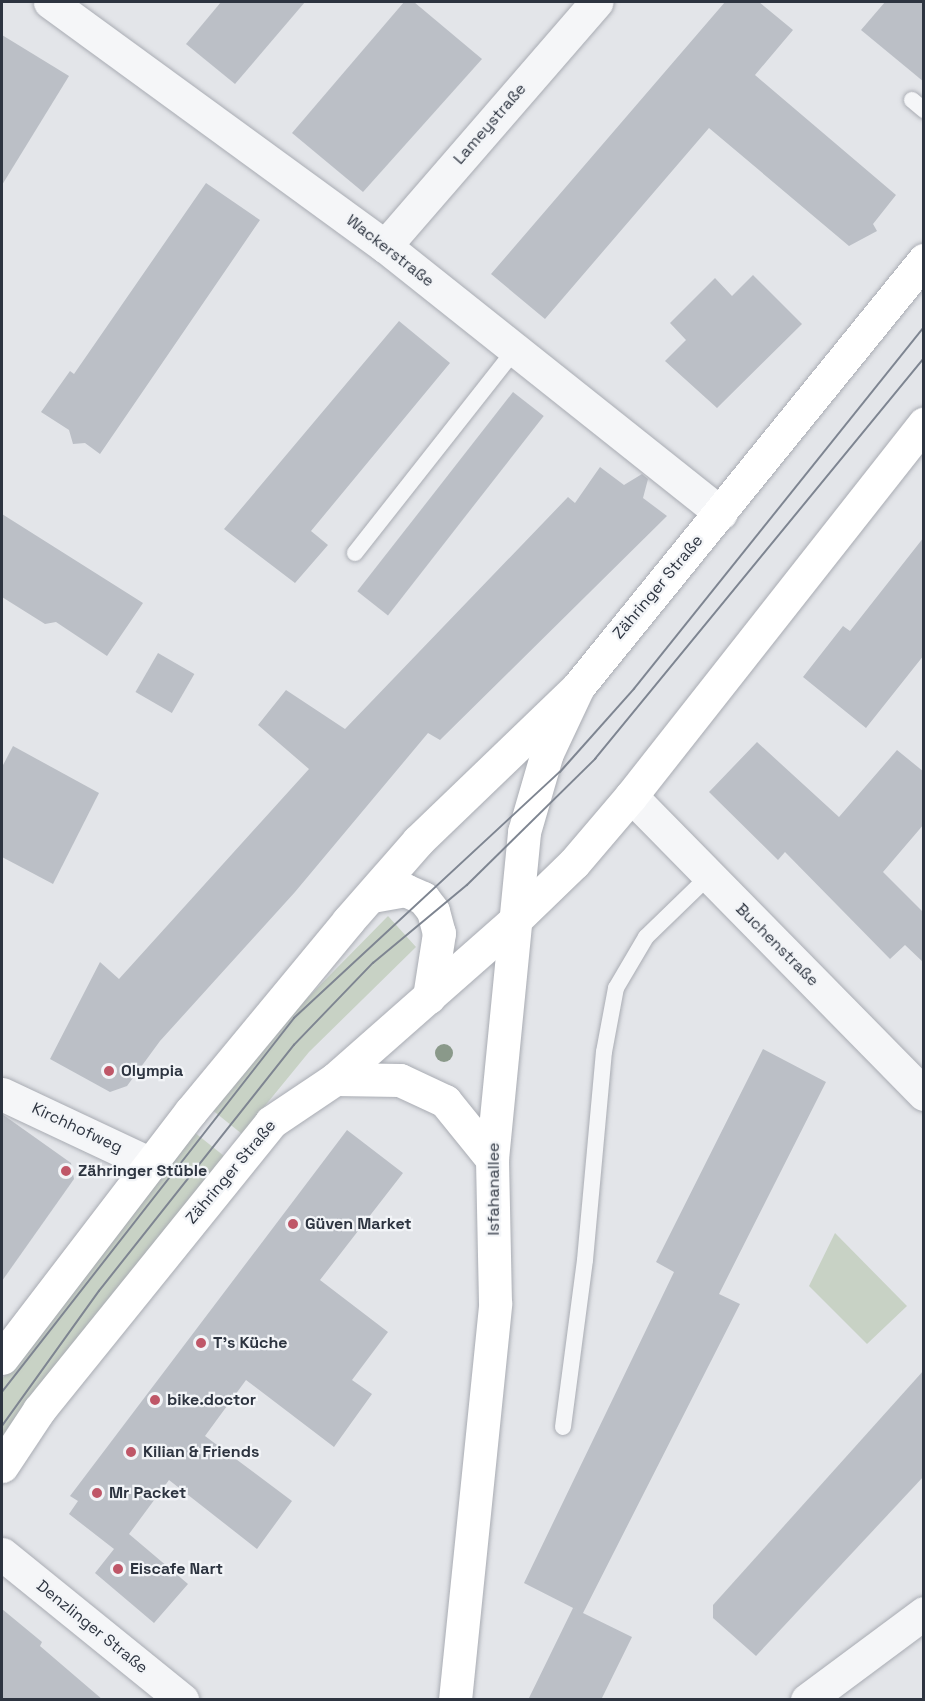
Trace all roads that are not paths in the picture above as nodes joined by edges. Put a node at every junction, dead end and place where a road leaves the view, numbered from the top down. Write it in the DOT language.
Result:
graph roads {
  1 [pos="50,2"];
  2 [pos="596,2"];
  3 [pos="385,246"];
  4 [pos="924,260"];
  5 [pos="515,350"];
  6 [pos="924,424"];
  7 [pos="721,513"];
  8 [pos="355,553"];
  9 [pos="578,687"];
  10 [pos="631,796"];
  11 [pos="709,876"];
  12 [pos="372,896"];
  13 [pos="512,923"];
  14 [pos="429,998"];
  15 [pos="335,1079"];
  16 [pos="2,1094"];
  17 [pos="924,1094"];
  18 [pos="492,1159"];
  19 [pos="151,1164"];
  20 [pos="2,1358"];
  21 [pos="563,1427"];
  22 [pos="2,1466"];
  23 [pos="2,1554"];
  24 [pos="924,1613"];
  25 [pos="182,1700"];
  26 [pos="455,1700"];
  27 [pos="807,1700"];
  1 -- 3 [label="street, Wackerstraße"];
  2 -- 3 [label="street, Lameystraße"];
  3 -- 5 [label="street, Wackerstraße"];
  4 -- 7 [label="main road, Zähringer Straße"];
  5 -- 7 [label="street, Wackerstraße"];
  5 -- 8 [label="lane"];
  6 -- 10 [label="main road, Zähringer Straße"];
  7 -- 9 [label="main road, Zähringer Straße"];
  9 -- 12 [label="main road, Zähringer Straße"];
  9 -- 13 [label="main road, Isfahanallee"];
  10 -- 11 [label="street, Buchenstraße"];
  10 -- 13 [label="main road, Zähringer Straße"];
  11 -- 17 [label="street, Buchenstraße"];
  11 -- 21 [label="lane"];
  12 -- 14 [label="main road"];
  12 -- 19 [label="main road, Zähringer Straße"];
  13 -- 14 [label="main road, Zähringer Straße"];
  13 -- 18 [label="main road, Isfahanallee"];
  14 -- 15 [label="main road, Zähringer Straße"];
  15 -- 18 [label="main road"];
  15 -- 22 [label="main road, Zähringer Straße"];
  16 -- 19 [label="street, Kirchhofweg"];
  18 -- 26 [label="main road, Isfahanallee"];
  19 -- 20 [label="main road, Zähringer Straße"];
  23 -- 25 [label="street, Denzlinger Straße"];
  24 -- 27 [label="street"];
}
